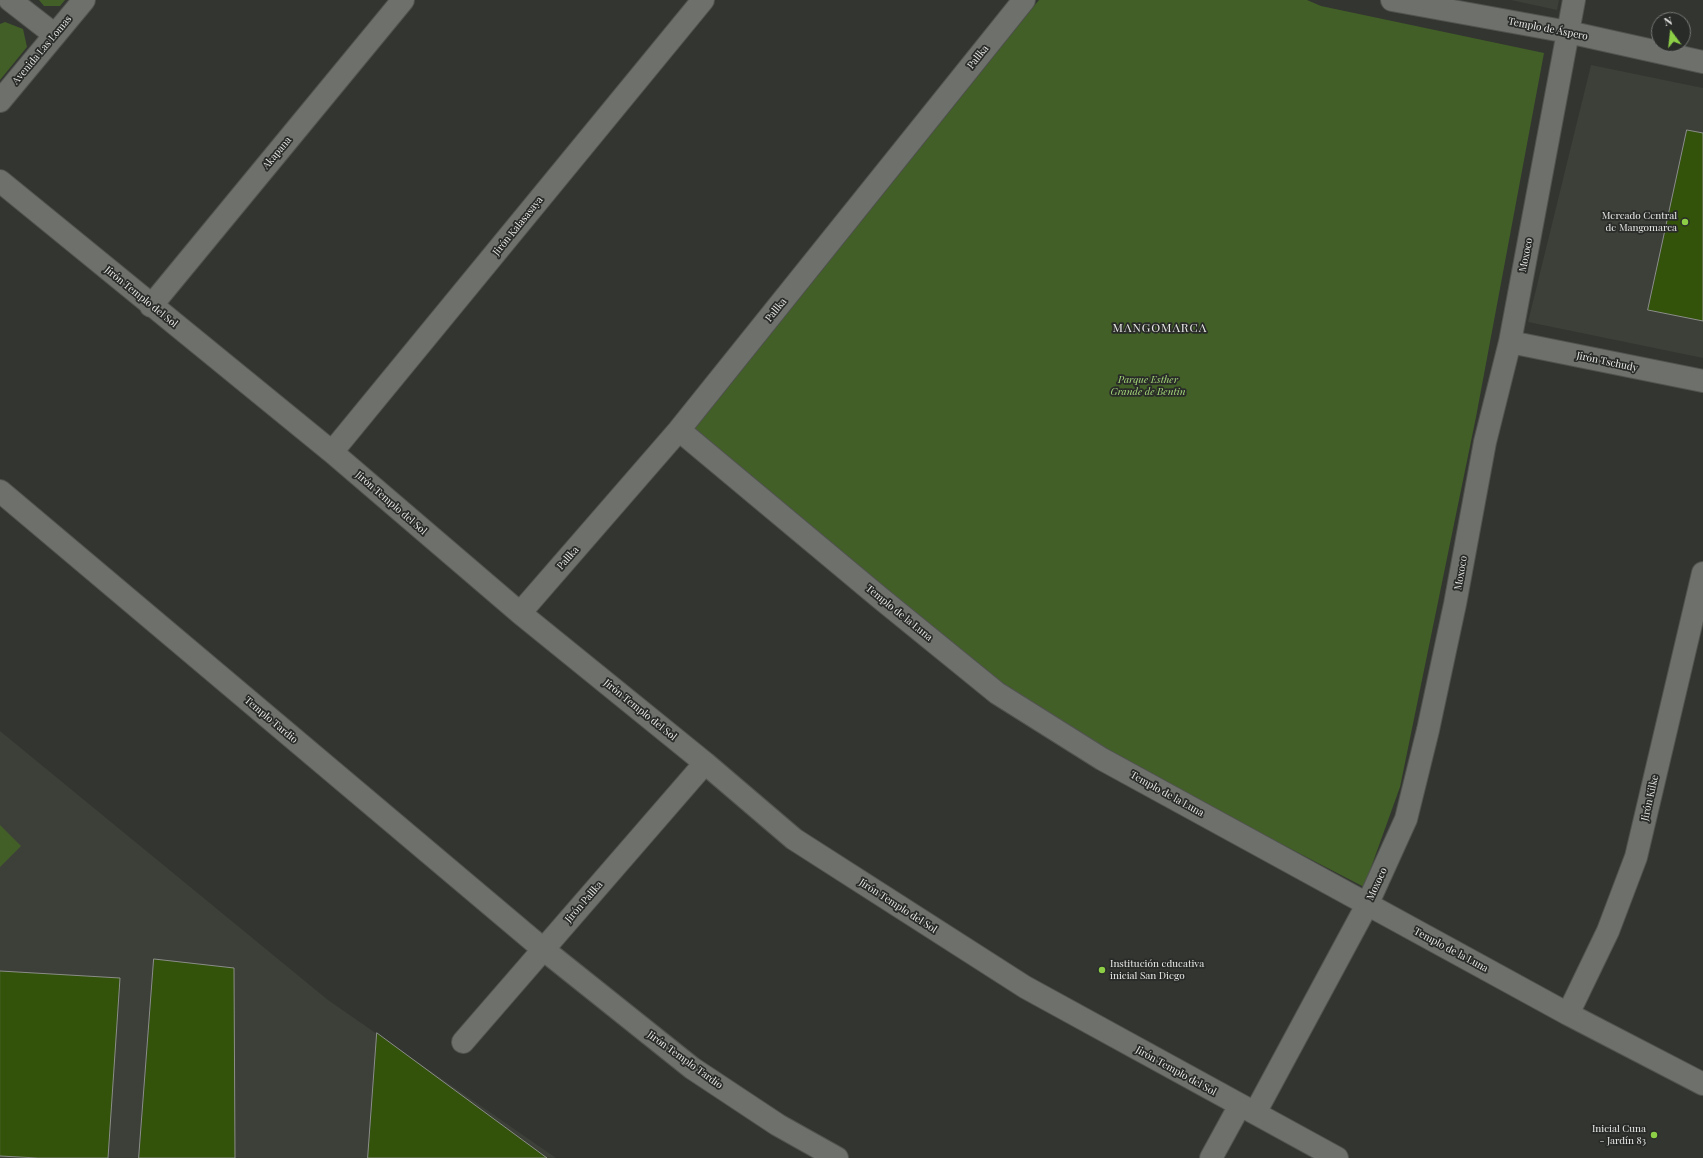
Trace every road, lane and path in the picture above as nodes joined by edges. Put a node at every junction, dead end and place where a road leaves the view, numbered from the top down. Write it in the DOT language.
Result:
graph roads {
  1 [pos="5,0"];
  2 [pos="10,0"];
  3 [pos="84,0"];
  4 [pos="403,0"];
  5 [pos="704,0"];
  6 [pos="1024,0"];
  7 [pos="1392,0"];
  8 [pos="1574,0"];
  9 [pos="0,6"];
  10 [pos="1568,32"];
  11 [pos="55,35"];
  12 [pos="1703,62"];
  13 [pos="0,101"];
  14 [pos="0,181"];
  15 [pos="151,306"];
  16 [pos="1510,342"];
  17 [pos="1703,381"];
  18 [pos="679,430"];
  19 [pos="332,452"];
  20 [pos="0,491"];
  21 [pos="1703,573"];
  22 [pos="520,613"];
  23 [pos="705,763"];
  24 [pos="1368,905"];
  25 [pos="543,949"];
  26 [pos="1568,1014"];
  27 [pos="463,1042"];
  28 [pos="1703,1084"];
  29 [pos="1247,1110"];
  30 [pos="837,1158"];
  31 [pos="1211,1158"];
  32 [pos="1337,1158"];
  1 -- 9 [label="street"];
  2 -- 11 [label="street"];
  3 -- 11 [label="street, Avenida Las Lomas"];
  4 -- 15 [label="street, Akapana"];
  5 -- 19 [label="street, Jirón Kalasasaya"];
  6 -- 18 [label="street, Pallka"];
  7 -- 10 [label="street, Templo de Áspero"];
  8 -- 10 [label="street, Moxoco"];
  10 -- 12 [label="street, Templo de Áspero"];
  10 -- 16 [label="street, Moxoco"];
  11 -- 13 [label="street, Avenida Las Lomas"];
  14 -- 15 [label="street, Jirón Templo del Sol"];
  15 -- 19 [label="street, Jirón Templo del Sol"];
  16 -- 17 [label="street, Jirón Tschudy"];
  16 -- 24 [label="street, Moxoco"];
  18 -- 22 [label="street, Pallka"];
  18 -- 24 [label="street, Templo de la Luna"];
  19 -- 22 [label="street, Jirón Templo del Sol"];
  20 -- 25 [label="street, Templo Tardio"];
  21 -- 26 [label="street, Jirón Kilke"];
  22 -- 23 [label="street, Jirón Templo del Sol"];
  23 -- 25 [label="street, Jirón Pallka"];
  23 -- 29 [label="street, Jirón Templo del Sol"];
  24 -- 26 [label="street, Templo de la Luna"];
  24 -- 29 [label="street, Moxoco"];
  25 -- 27 [label="street, Jirón Pallka"];
  25 -- 30 [label="street, Jirón Templo Tardío"];
  26 -- 28 [label="street, Templo de la Luna"];
  29 -- 31 [label="street, Moxoco"];
  29 -- 32 [label="street, Jirón Templo del Sol"];
}
